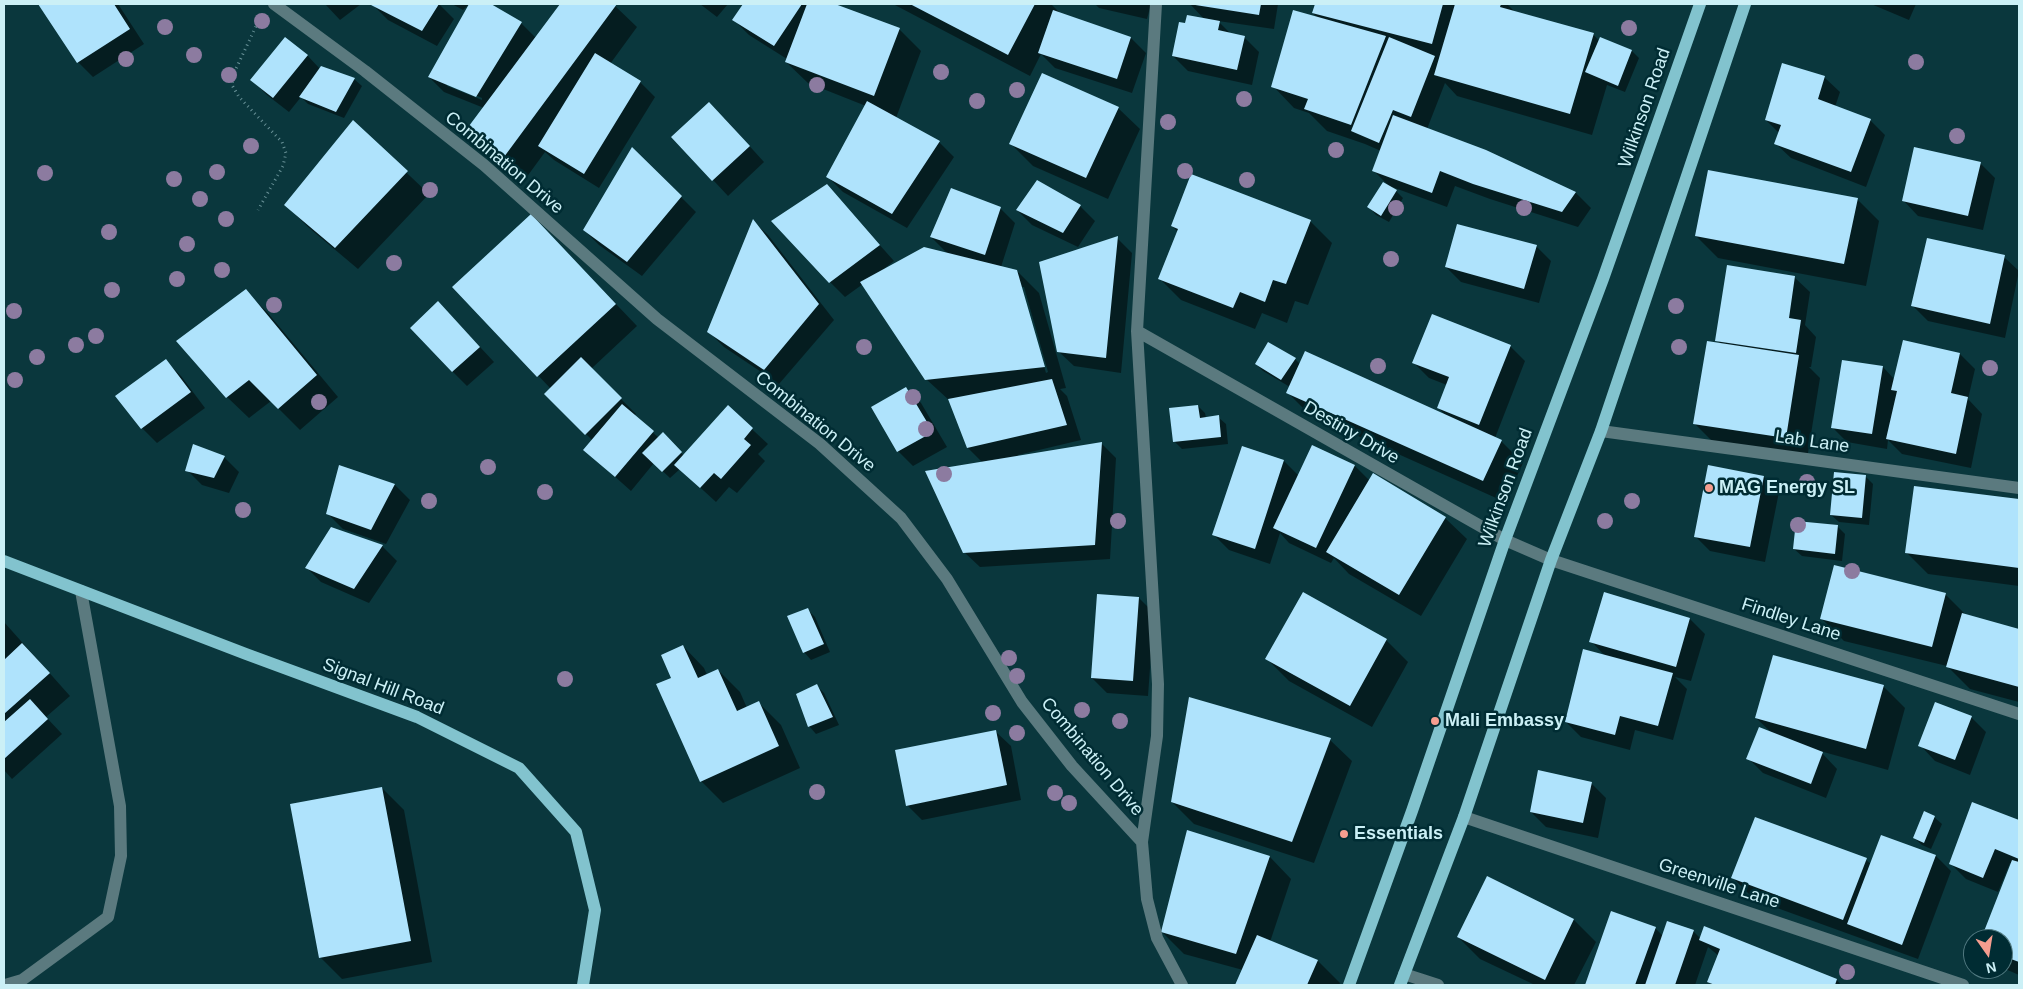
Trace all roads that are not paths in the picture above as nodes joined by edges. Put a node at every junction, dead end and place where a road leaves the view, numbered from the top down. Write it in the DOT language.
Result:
graph roads {
  1 [pos="274,4"];
  2 [pos="1156,4"];
  3 [pos="1700,4"];
  4 [pos="1745,4"];
  5 [pos="1137,331"];
  6 [pos="1601,431"];
  7 [pos="2019,488"];
  8 [pos="1505,540"];
  9 [pos="1551,560"];
  10 [pos="4,561"];
  11 [pos="81,591"];
  12 [pos="2019,714"];
  13 [pos="1464,817"];
  14 [pos="1142,842"];
  15 [pos="1402,980"];
  16 [pos="5,985"];
  17 [pos="583,985"];
  18 [pos="1182,985"];
  19 [pos="1349,985"];
  20 [pos="1438,985"];
  21 [pos="1963,985"];
  1 -- 14 [label="street, Combination Drive"];
  2 -- 5 [label="street"];
  3 -- 8 [label="main road, Wilkinson Road"];
  4 -- 6 [label="main road"];
  5 -- 8 [label="street, Destiny Drive"];
  5 -- 14 [label="street"];
  6 -- 7 [label="street, Lab Lane"];
  6 -- 9 [label="main road"];
  8 -- 9 [label="street, Destiny Drive"];
  8 -- 19 [label="main road, Wilkinson Road"];
  9 -- 12 [label="street, Findley Lane"];
  9 -- 13 [label="main road"];
  10 -- 11 [label="main road, Signal Hill Road"];
  11 -- 16 [label="street"];
  11 -- 17 [label="main road, Signal Hill Road"];
  13 -- 15 [label="main road"];
  13 -- 21 [label="street, Greenville Lane"];
  14 -- 18 [label="street, Combination Drive"];
  15 -- 20 [label="street"];
}
